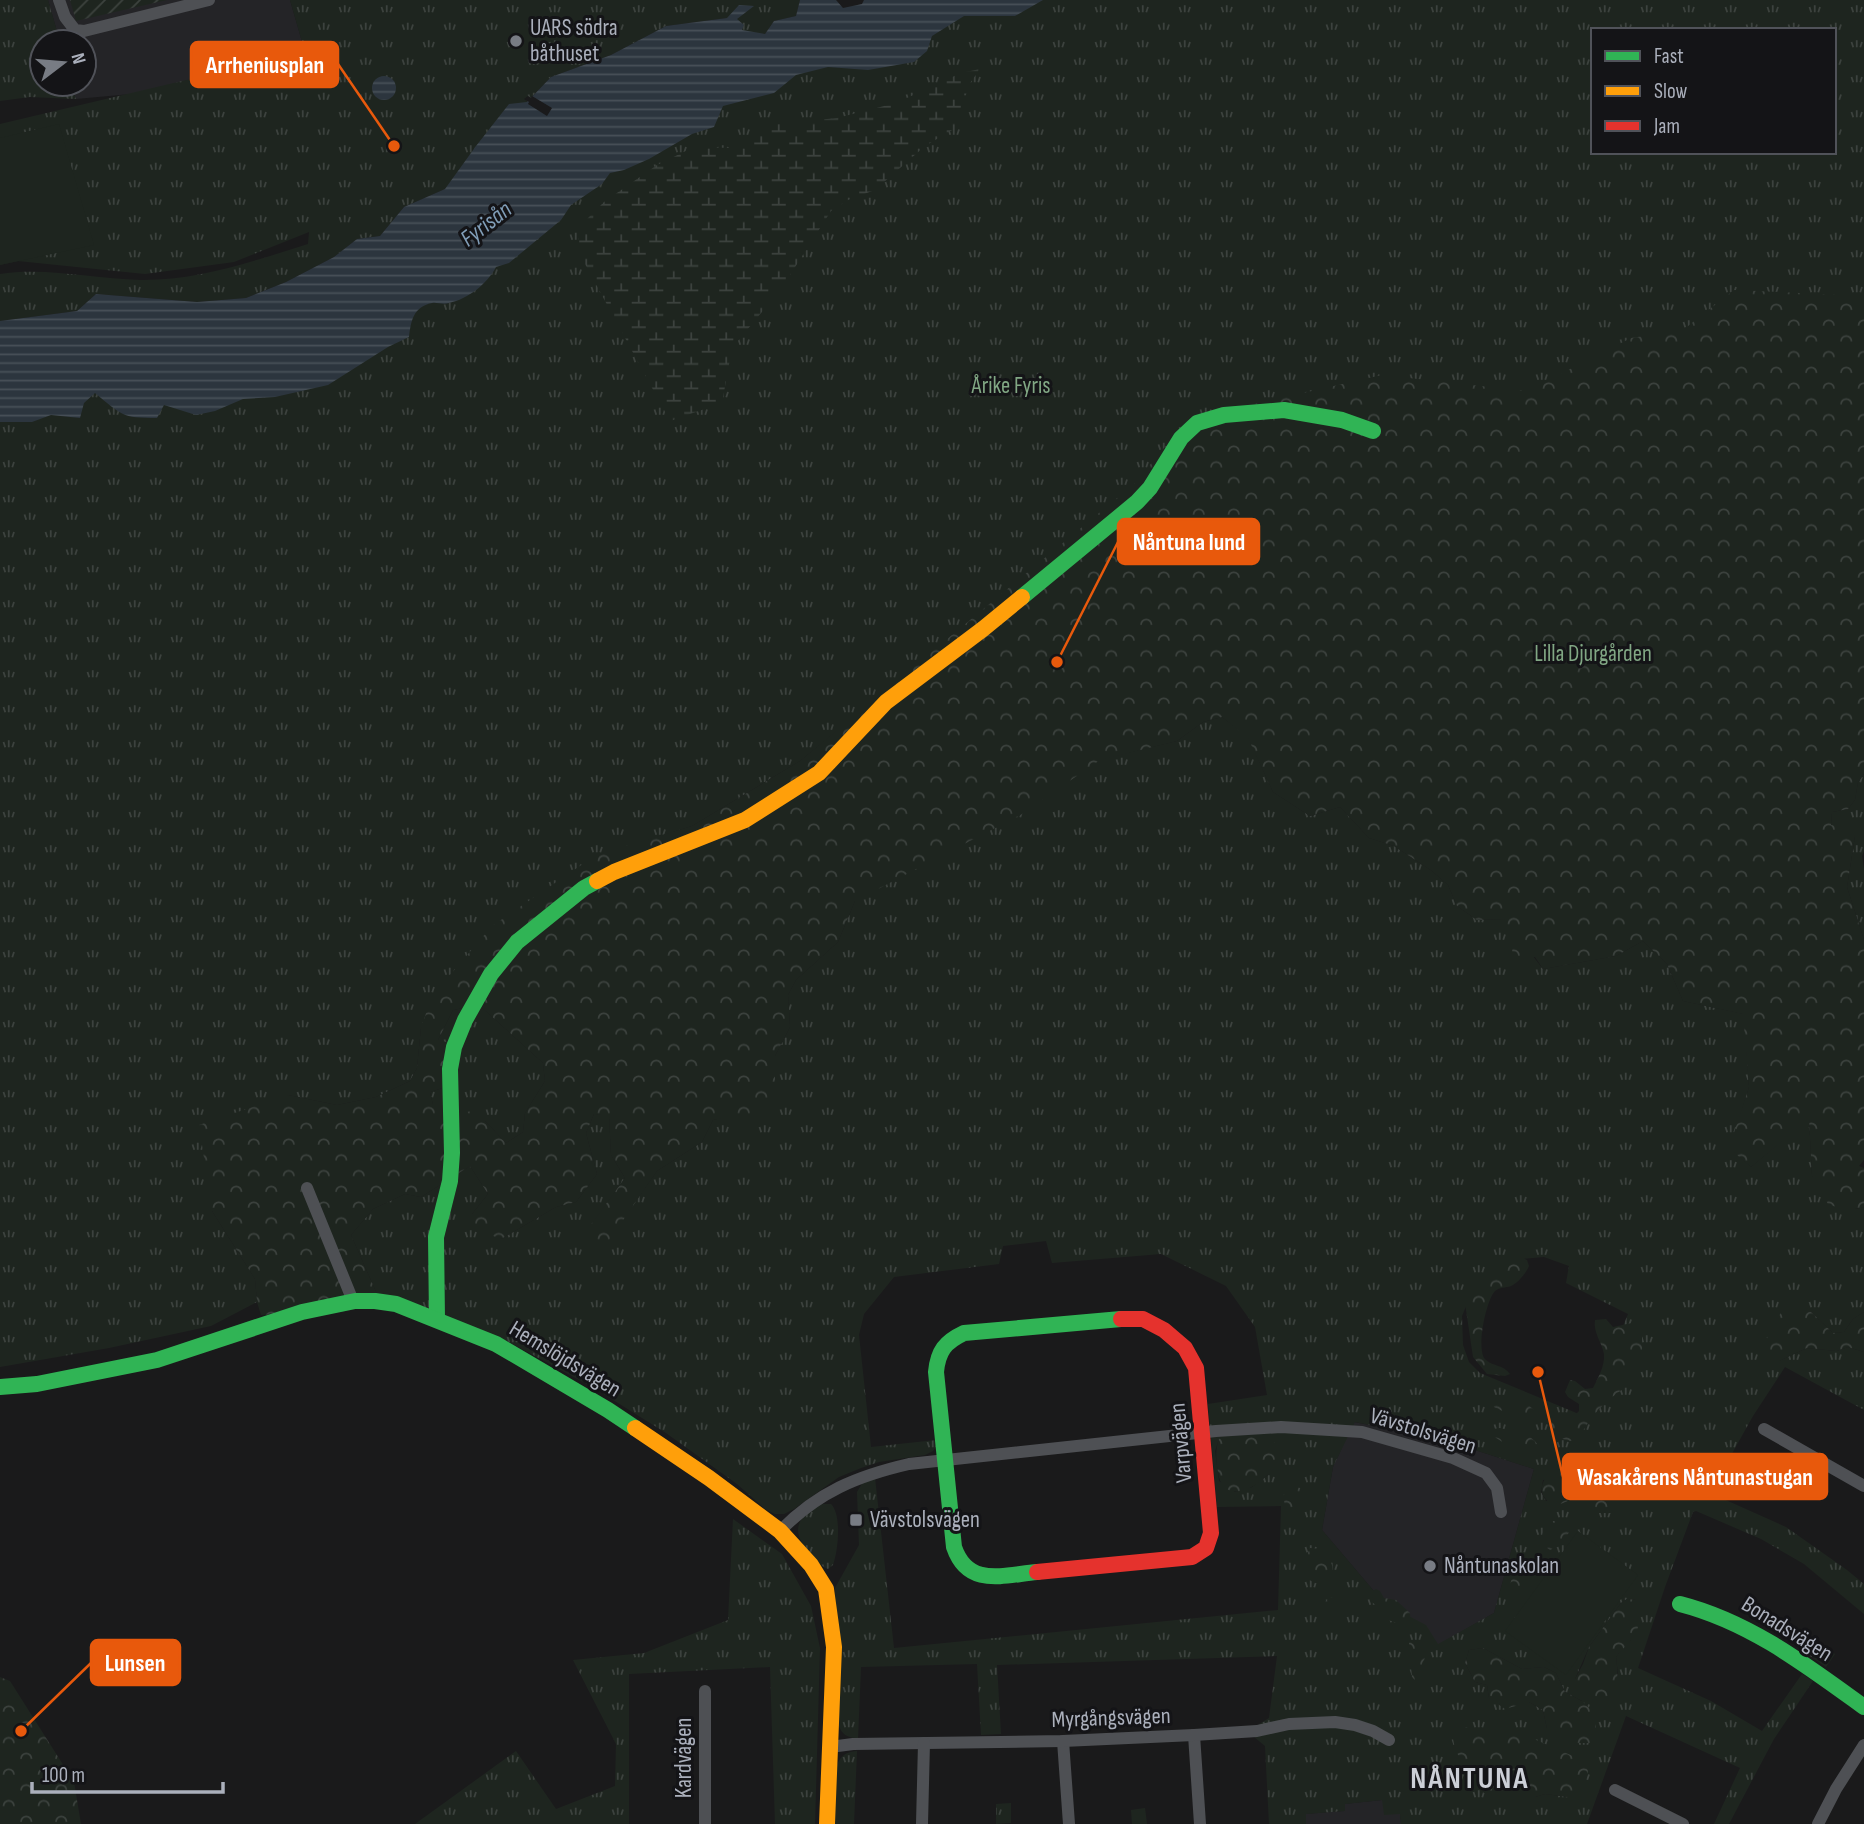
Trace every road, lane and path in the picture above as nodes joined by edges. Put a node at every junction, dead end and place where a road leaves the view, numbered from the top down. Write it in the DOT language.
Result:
graph roads {
  1 [pos="59,0"];
  2 [pos="209,0"];
  3 [pos="191,2"];
  4 [pos="1373,431"];
  5 [pos="307,1188"];
  6 [pos="354,1301"];
  7 [pos="437,1319"];
  8 [pos="0,1387"];
  9 [pos="1764,1429"];
  10 [pos="1203,1432"];
  11 [pos="946,1460"];
  12 [pos="1864,1486"];
  13 [pos="1501,1512"];
  14 [pos="780,1531"];
  15 [pos="1680,1604"];
  16 [pos="705,1691"];
  17 [pos="1864,1707"];
  18 [pos="1194,1735"];
  19 [pos="1390,1740"];
  20 [pos="1063,1741"];
  21 [pos="925,1743"];
  22 [pos="1864,1745"];
  23 [pos="830,1747"];
  24 [pos="1615,1790"];
  25 [pos="705,1824"];
  26 [pos="827,1824"];
  27 [pos="922,1824"];
  28 [pos="1069,1824"];
  29 [pos="1200,1824"];
  30 [pos="1683,1824"];
  31 [pos="1818,1824"];
  1 -- 3 [label="street"];
  2 -- 3 [label="street"];
  4 -- 7 [label="street"];
  5 -- 6 [label="street"];
  6 -- 7 [label="street, Hemslöjdsvägen"];
  6 -- 8 [label="street, Hemslöjdsvägen"];
  7 -- 14 [label="street, Hemslöjdsvägen"];
  9 -- 12 [label="street"];
  10 -- 11 [label="street, Vävstolsvägen"];
  10 -- 11 [label="street, Varpvägen"];
  10 -- 11 [label="street, Varpvägen"];
  10 -- 13 [label="street, Vävstolsvägen"];
  11 -- 14 [label="street, Vävstolsvägen"];
  14 -- 23 [label="street, Hemslöjdsvägen"];
  15 -- 17 [label="street, Bonadsvägen"];
  16 -- 25 [label="street, Kardvägen"];
  18 -- 19 [label="street, Myrgångsvägen"];
  18 -- 20 [label="street, Myrgångsvägen"];
  18 -- 29 [label="street"];
  20 -- 21 [label="street, Myrgångsvägen"];
  20 -- 28 [label="street"];
  21 -- 23 [label="street, Myrgångsvägen"];
  21 -- 27 [label="street"];
  22 -- 31 [label="street"];
  23 -- 26 [label="street, Hemslöjdsvägen"];
  24 -- 30 [label="street"];
}
